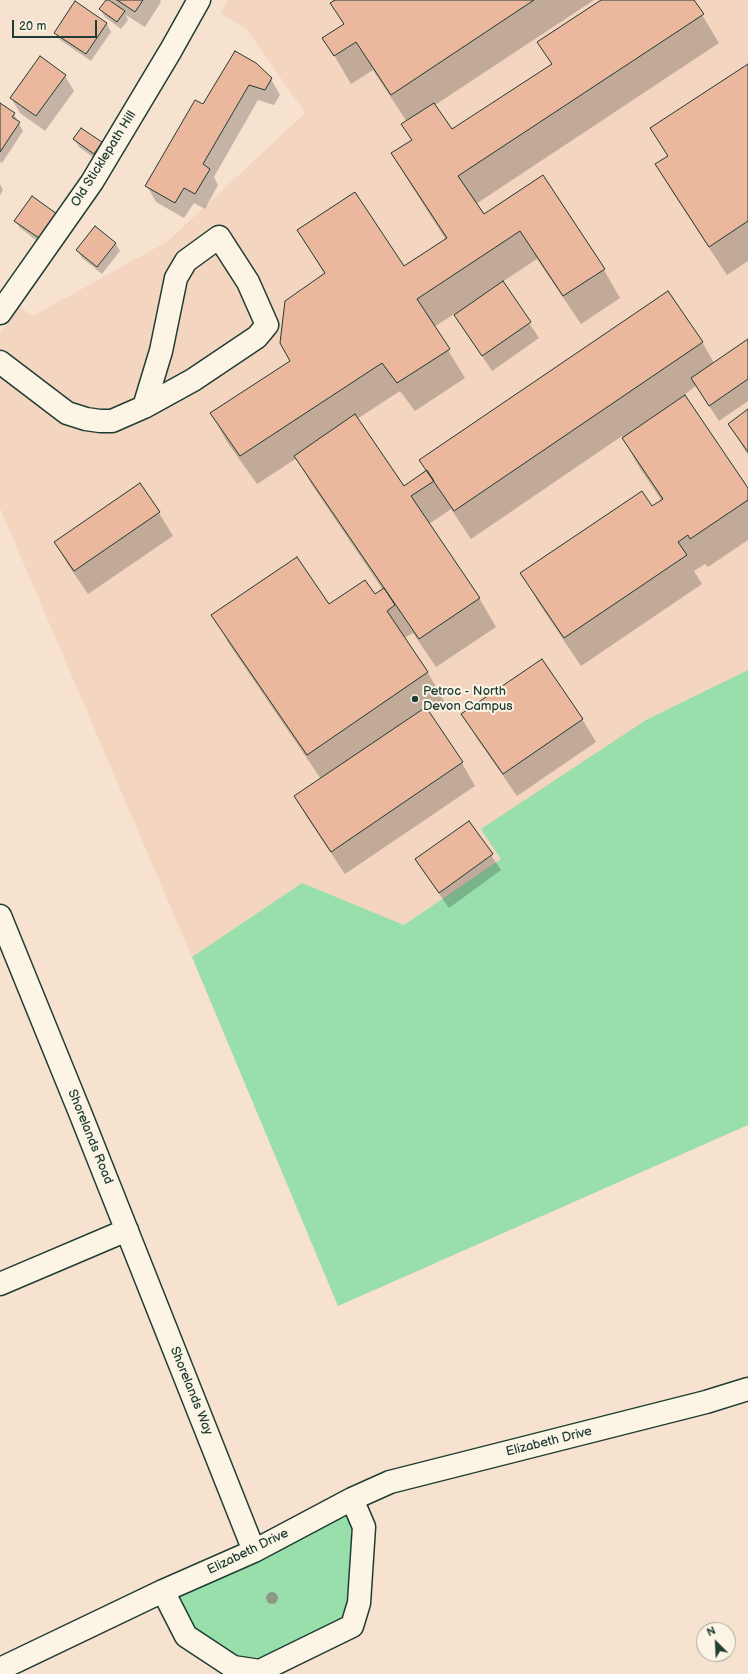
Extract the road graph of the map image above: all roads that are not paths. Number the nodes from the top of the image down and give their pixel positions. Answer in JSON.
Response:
{"nodes":[{"id":1,"x":199,"y":0,"type":"edge"},
{"id":2,"x":0,"y":313,"type":"edge"},
{"id":3,"x":0,"y":362,"type":"edge"},
{"id":4,"x":144,"y":407,"type":"junction"},
{"id":5,"x":0,"y":916,"type":"edge"},
{"id":6,"x":127,"y":1230,"type":"junction"},
{"id":7,"x":0,"y":1284,"type":"edge"},
{"id":8,"x":748,"y":1390,"type":"edge"},
{"id":9,"x":352,"y":1499,"type":"junction"},
{"id":10,"x":254,"y":1551,"type":"junction"},
{"id":11,"x":163,"y":1591,"type":"junction"},
{"id":12,"x":0,"y":1669,"type":"edge"}],
"edges":[{"from":1,"to":2,"type":"street","name":"Old Sticklepath Hill"},
{"from":3,"to":4,"type":"street"},
{"from":4,"to":4,"type":"street"},
{"from":5,"to":6,"type":"street","name":"Shorelands Road"},
{"from":6,"to":7,"type":"street"},
{"from":6,"to":10,"type":"street","name":"Shorelands Way"},
{"from":8,"to":9,"type":"street","name":"Elizabeth Drive"},
{"from":9,"to":10,"type":"street","name":"Elizabeth Drive"},
{"from":9,"to":11,"type":"street"},
{"from":10,"to":11,"type":"street","name":"Elizabeth Drive"},
{"from":11,"to":12,"type":"street","name":"Elizabeth Drive"}]}
